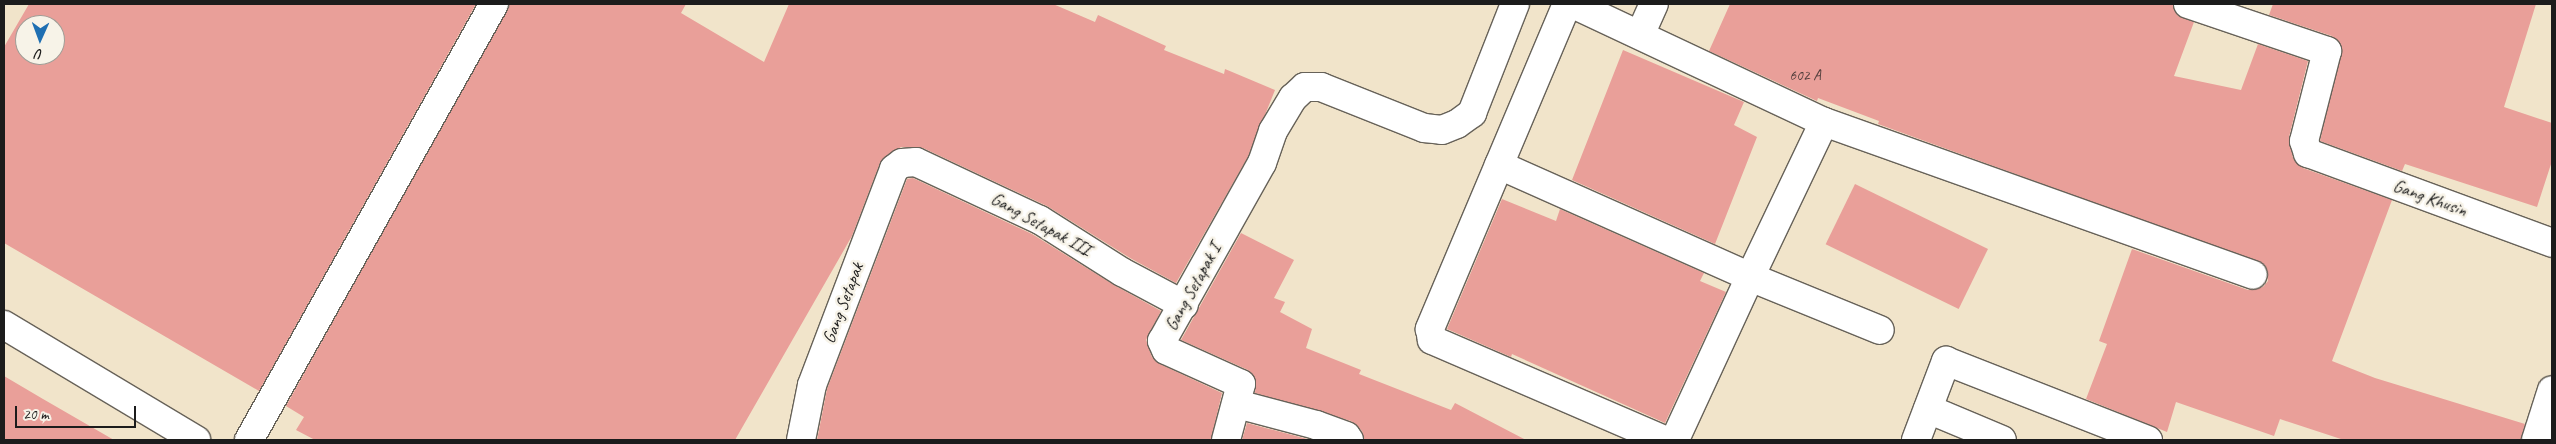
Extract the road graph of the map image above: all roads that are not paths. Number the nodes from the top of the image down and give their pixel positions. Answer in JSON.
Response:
{"nodes":[{"id":1,"x":494,"y":4,"type":"edge"},
{"id":2,"x":1515,"y":4,"type":"edge"},
{"id":3,"x":1567,"y":4,"type":"edge"},
{"id":4,"x":1573,"y":4,"type":"edge"},
{"id":5,"x":1654,"y":4,"type":"edge"},
{"id":6,"x":2188,"y":4,"type":"edge"},
{"id":7,"x":1640,"y":36,"type":"junction"},
{"id":8,"x":1824,"y":122,"type":"junction"},
{"id":9,"x":1499,"y":165,"type":"junction"},
{"id":10,"x":894,"y":169,"type":"joint"},
{"id":11,"x":2552,"y":242,"type":"edge"},
{"id":12,"x":2253,"y":275,"type":"dead end"},
{"id":13,"x":1750,"y":277,"type":"junction"},
{"id":14,"x":1184,"y":305,"type":"junction"},
{"id":15,"x":4,"y":325,"type":"edge"},
{"id":16,"x":1880,"y":330,"type":"dead end"},
{"id":17,"x":2552,"y":390,"type":"edge"},
{"id":18,"x":1237,"y":404,"type":"junction"},
{"id":19,"x":1928,"y":409,"type":"junction"},
{"id":20,"x":196,"y":440,"type":"edge"},
{"id":21,"x":249,"y":440,"type":"edge"},
{"id":22,"x":801,"y":440,"type":"edge"},
{"id":23,"x":1226,"y":440,"type":"edge"},
{"id":24,"x":1349,"y":440,"type":"edge"},
{"id":25,"x":1664,"y":440,"type":"edge"},
{"id":26,"x":1672,"y":440,"type":"edge"},
{"id":27,"x":1916,"y":440,"type":"edge"},
{"id":28,"x":2002,"y":440,"type":"edge"},
{"id":29,"x":2148,"y":440,"type":"edge"},
{"id":30,"x":2536,"y":440,"type":"edge"}],
"edges":[{"from":1,"to":21,"type":"street"},
{"from":2,"to":14,"type":"street","name":"Gang Setapak I"},
{"from":3,"to":9,"type":"street"},
{"from":4,"to":7,"type":"street"},
{"from":5,"to":7,"type":"street"},
{"from":6,"to":11,"type":"street","name":"Gang Khusin"},
{"from":7,"to":8,"type":"street"},
{"from":8,"to":12,"type":"street"},
{"from":8,"to":13,"type":"street"},
{"from":9,"to":13,"type":"street"},
{"from":9,"to":25,"type":"street"},
{"from":10,"to":14,"type":"street","name":"Gang Setapak III"},
{"from":10,"to":22,"type":"street","name":"Gang Setapak"},
{"from":13,"to":16,"type":"street"},
{"from":13,"to":26,"type":"street"},
{"from":14,"to":18,"type":"street","name":"Gang Setapak I"},
{"from":15,"to":20,"type":"street"},
{"from":17,"to":30,"type":"street"},
{"from":18,"to":23,"type":"street","name":"Gang Setapak I"},
{"from":18,"to":24,"type":"street"},
{"from":19,"to":27,"type":"street"},
{"from":19,"to":28,"type":"street"},
{"from":19,"to":29,"type":"street"}]}
